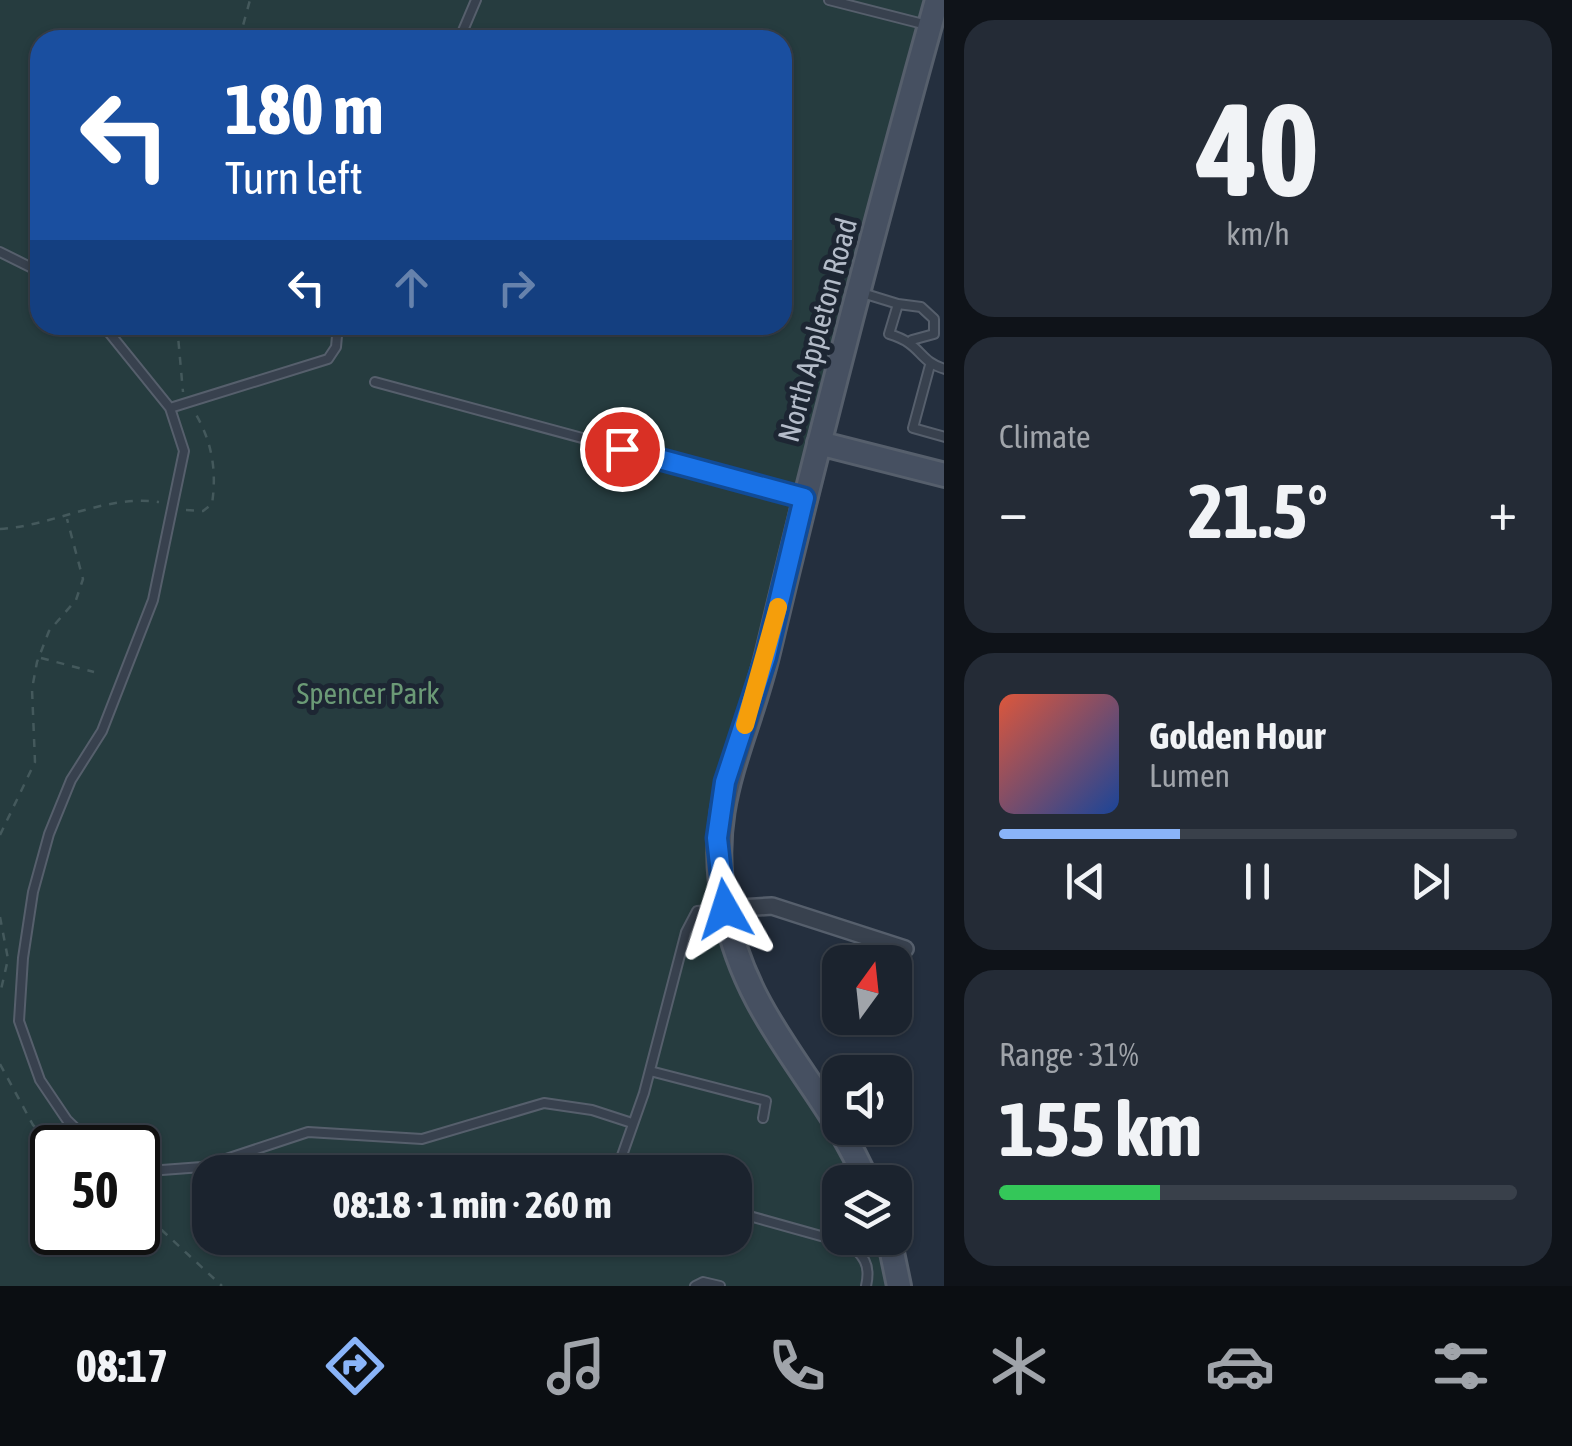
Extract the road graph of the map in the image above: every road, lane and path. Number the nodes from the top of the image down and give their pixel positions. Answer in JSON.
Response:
{"nodes":[{"id":1,"x":250,"y":0,"type":"edge"},
{"id":2,"x":476,"y":0,"type":"edge"},
{"id":3,"x":829,"y":0,"type":"edge"},
{"id":4,"x":937,"y":0,"type":"edge"},
{"id":5,"x":930,"y":26,"type":"junction"},
{"id":6,"x":242,"y":30,"type":"edge"},
{"id":7,"x":463,"y":30,"type":"edge"},
{"id":8,"x":0,"y":252,"type":"edge"},
{"id":9,"x":30,"y":267,"type":"edge"},
{"id":10,"x":859,"y":292,"type":"junction"},
{"id":11,"x":898,"y":304,"type":"junction"},
{"id":12,"x":111,"y":335,"type":"edge"},
{"id":13,"x":337,"y":335,"type":"edge"},
{"id":14,"x":912,"y":340,"type":"junction"},
{"id":15,"x":930,"y":364,"type":"junction"},
{"id":16,"x":944,"y":368,"type":"edge"},
{"id":17,"x":375,"y":382,"type":"dead end"},
{"id":18,"x":170,"y":408,"type":"junction"},
{"id":19,"x":944,"y":436,"type":"edge"},
{"id":20,"x":819,"y":443,"type":"junction"},
{"id":21,"x":944,"y":475,"type":"edge"},
{"id":22,"x":804,"y":498,"type":"junction"},
{"id":23,"x":0,"y":529,"type":"edge"},
{"id":24,"x":39,"y":658,"type":"junction"},
{"id":25,"x":94,"y":672,"type":"dead end"},
{"id":26,"x":0,"y":835,"type":"edge"},
{"id":27,"x":725,"y":909,"type":"junction"},
{"id":28,"x":0,"y":917,"type":"edge"},
{"id":29,"x":893,"y":945,"type":"edge"},
{"id":30,"x":0,"y":994,"type":"edge"},
{"id":31,"x":0,"y":1064,"type":"edge"},
{"id":32,"x":650,"y":1071,"type":"junction"},
{"id":33,"x":763,"y":1118,"type":"dead end"},
{"id":34,"x":632,"y":1123,"type":"junction"},
{"id":35,"x":34,"y":1125,"type":"edge"},
{"id":36,"x":72,"y":1125,"type":"edge"},
{"id":37,"x":623,"y":1155,"type":"edge"},
{"id":38,"x":860,"y":1165,"type":"edge"},
{"id":39,"x":160,"y":1170,"type":"edge"},
{"id":40,"x":752,"y":1217,"type":"edge"},
{"id":41,"x":160,"y":1228,"type":"edge"},
{"id":42,"x":893,"y":1255,"type":"edge"},
{"id":43,"x":222,"y":1286,"type":"edge"},
{"id":44,"x":694,"y":1286,"type":"edge"},
{"id":45,"x":720,"y":1286,"type":"edge"},
{"id":46,"x":866,"y":1286,"type":"edge"},
{"id":47,"x":899,"y":1286,"type":"edge"}],
"edges":[{"from":1,"to":6,"type":"path"},
{"from":2,"to":7,"type":"lane"},
{"from":3,"to":5,"type":"lane"},
{"from":4,"to":5,"type":"main road","name":"North Appleton Road"},
{"from":5,"to":10,"type":"main road","name":"North Appleton Road"},
{"from":8,"to":9,"type":"lane"},
{"from":10,"to":11,"type":"lane"},
{"from":10,"to":20,"type":"main road","name":"North Appleton Road"},
{"from":11,"to":14,"type":"lane"},
{"from":11,"to":14,"type":"lane"},
{"from":12,"to":18,"type":"lane"},
{"from":13,"to":18,"type":"lane"},
{"from":14,"to":15,"type":"lane"},
{"from":15,"to":16,"type":"lane"},
{"from":15,"to":19,"type":"lane"},
{"from":17,"to":22,"type":"lane"},
{"from":18,"to":36,"type":"lane"},
{"from":20,"to":21,"type":"main road"},
{"from":20,"to":22,"type":"main road","name":"North Appleton Road"},
{"from":22,"to":27,"type":"main road","name":"North Appleton Road"},
{"from":23,"to":24,"type":"path"},
{"from":24,"to":25,"type":"path"},
{"from":24,"to":26,"type":"path"},
{"from":27,"to":29,"type":"street"},
{"from":27,"to":32,"type":"lane"},
{"from":27,"to":38,"type":"main road","name":"North Appleton Road"},
{"from":28,"to":30,"type":"path"},
{"from":31,"to":35,"type":"path"},
{"from":32,"to":33,"type":"lane"},
{"from":32,"to":34,"type":"lane"},
{"from":34,"to":37,"type":"lane"},
{"from":34,"to":39,"type":"lane"},
{"from":40,"to":46,"type":"lane"},
{"from":41,"to":43,"type":"path"},
{"from":42,"to":47,"type":"main road"},
{"from":44,"to":45,"type":"lane"}]}
